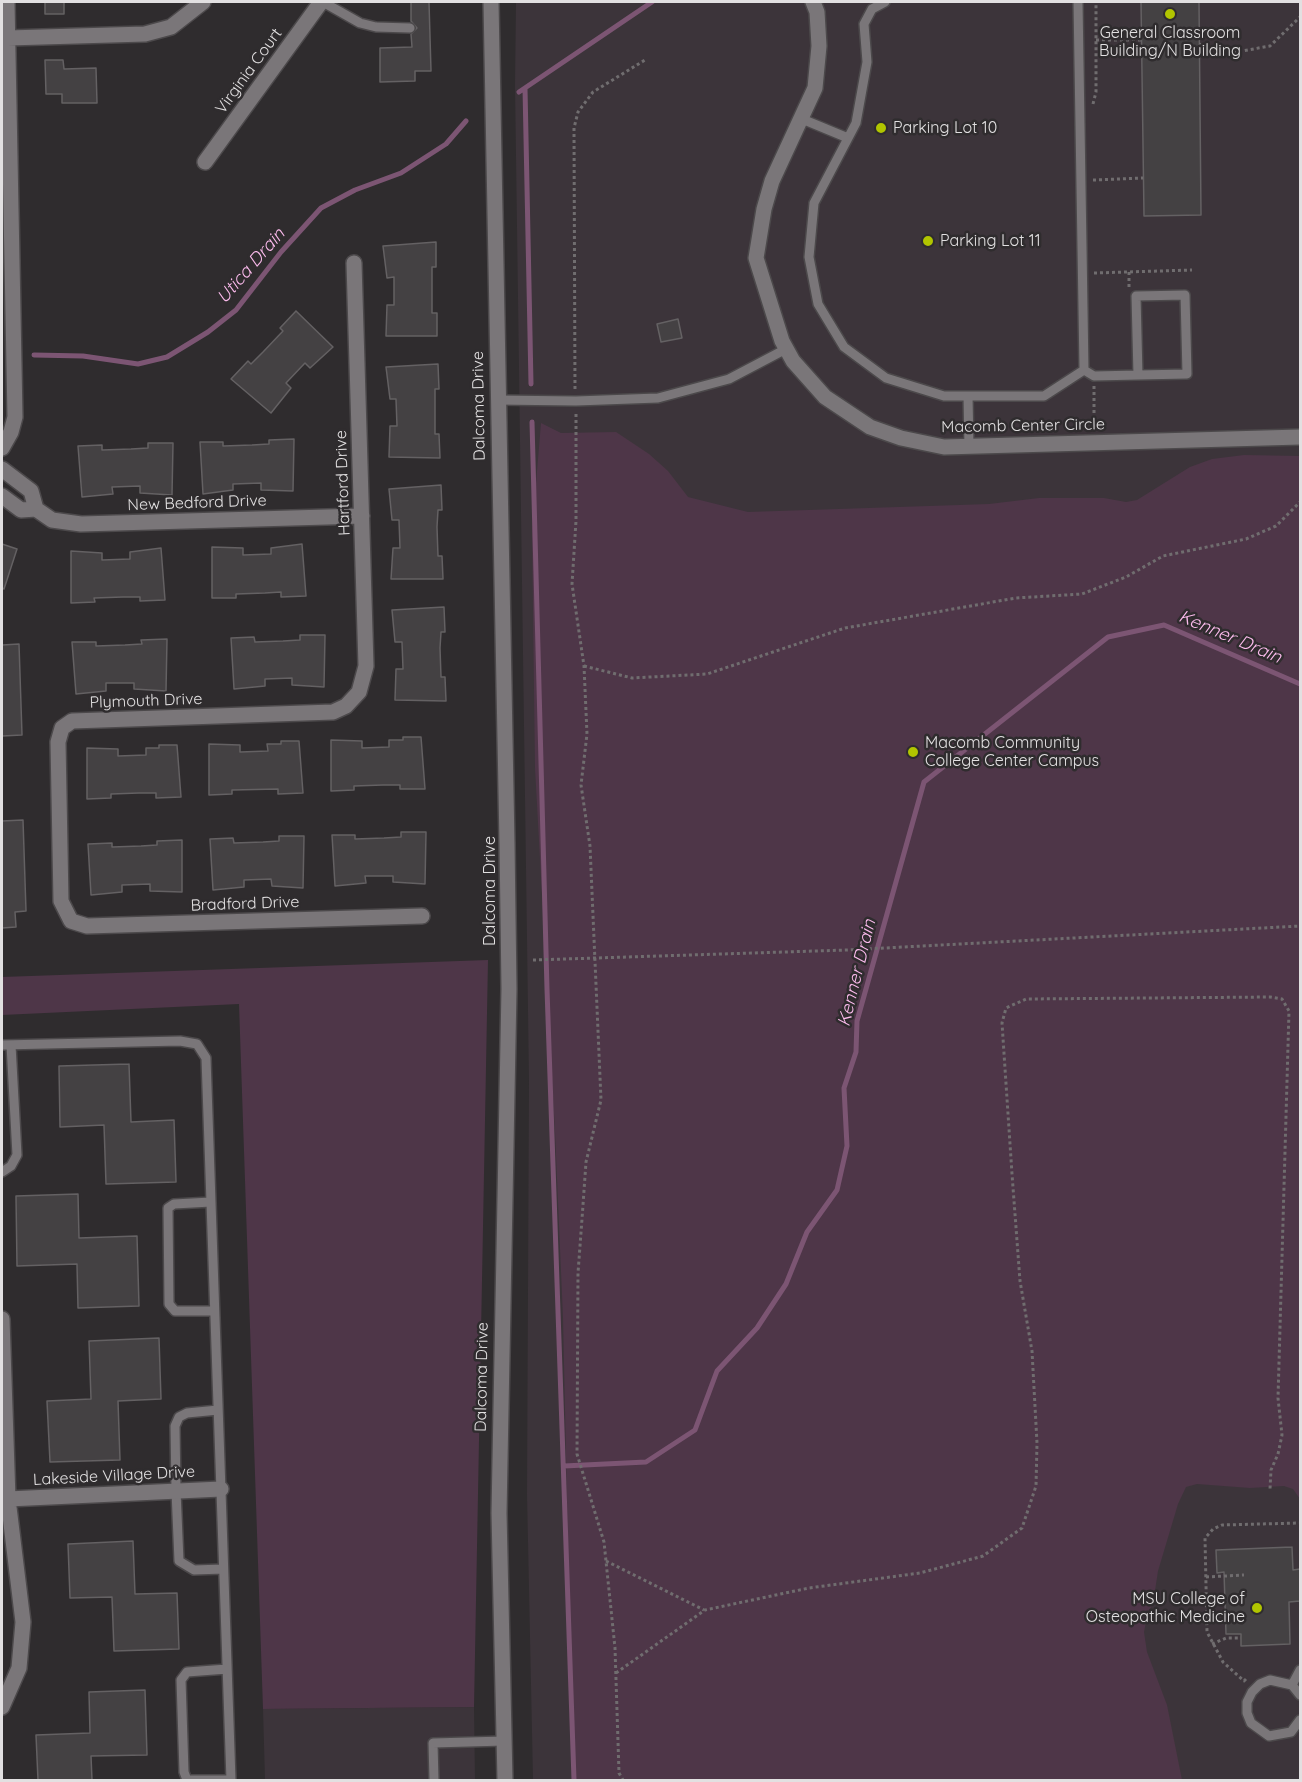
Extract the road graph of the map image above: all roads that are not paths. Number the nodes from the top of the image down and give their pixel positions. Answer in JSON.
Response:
{"nodes":[{"id":1,"x":8,"y":2,"type":"edge"},
{"id":2,"x":202,"y":2,"type":"edge"},
{"id":3,"x":322,"y":2,"type":"edge"},
{"id":4,"x":490,"y":2,"type":"edge"},
{"id":5,"x":813,"y":2,"type":"edge"},
{"id":6,"x":885,"y":2,"type":"edge"},
{"id":7,"x":1078,"y":2,"type":"edge"},
{"id":8,"x":410,"y":28,"type":"dead end"},
{"id":9,"x":8,"y":38,"type":"junction"},
{"id":10,"x":6,"y":95,"type":"edge"},
{"id":11,"x":802,"y":119,"type":"junction"},
{"id":12,"x":848,"y":138,"type":"junction"},
{"id":13,"x":205,"y":162,"type":"dead end"},
{"id":14,"x":354,"y":262,"type":"dead end"},
{"id":15,"x":786,"y":349,"type":"junction"},
{"id":16,"x":1084,"y":370,"type":"junction"},
{"id":17,"x":1138,"y":375,"type":"junction"},
{"id":18,"x":968,"y":396,"type":"junction"},
{"id":19,"x":497,"y":400,"type":"junction"},
{"id":20,"x":1300,"y":437,"type":"edge"},
{"id":21,"x":2,"y":447,"type":"edge"},
{"id":22,"x":969,"y":447,"type":"junction"},
{"id":23,"x":2,"y":469,"type":"edge"},
{"id":24,"x":2,"y":496,"type":"edge"},
{"id":25,"x":36,"y":509,"type":"junction"},
{"id":26,"x":362,"y":516,"type":"junction"},
{"id":27,"x":353,"y":699,"type":"joint"},
{"id":28,"x":422,"y":916,"type":"dead end"},
{"id":29,"x":71,"y":921,"type":"joint"},
{"id":30,"x":6,"y":1045,"type":"edge"},
{"id":31,"x":2,"y":1172,"type":"edge"},
{"id":32,"x":211,"y":1202,"type":"junction"},
{"id":33,"x":214,"y":1311,"type":"junction"},
{"id":34,"x":2,"y":1319,"type":"edge"},
{"id":35,"x":218,"y":1410,"type":"junction"},
{"id":36,"x":4,"y":1419,"type":"edge"},
{"id":37,"x":220,"y":1489,"type":"junction"},
{"id":38,"x":176,"y":1491,"type":"junction"},
{"id":39,"x":8,"y":1499,"type":"junction"},
{"id":40,"x":8,"y":1556,"type":"edge"},
{"id":41,"x":223,"y":1569,"type":"junction"},
{"id":42,"x":227,"y":1669,"type":"junction"},
{"id":43,"x":1300,"y":1670,"type":"edge"},
{"id":44,"x":1292,"y":1685,"type":"junction"},
{"id":45,"x":1300,"y":1695,"type":"edge"},
{"id":46,"x":2,"y":1707,"type":"edge"},
{"id":47,"x":1300,"y":1720,"type":"edge"},
{"id":48,"x":504,"y":1741,"type":"junction"},
{"id":49,"x":231,"y":1780,"type":"edge"},
{"id":50,"x":434,"y":1780,"type":"edge"},
{"id":51,"x":505,"y":1780,"type":"edge"}],
"edges":[{"from":1,"to":9,"type":"street"},
{"from":2,"to":9,"type":"street"},
{"from":3,"to":8,"type":"lane"},
{"from":3,"to":13,"type":"street","name":"Virginia Court"},
{"from":4,"to":19,"type":"street","name":"Dalcoma Drive"},
{"from":5,"to":11,"type":"street","name":"Macomb Center Circle"},
{"from":6,"to":12,"type":"lane"},
{"from":7,"to":16,"type":"lane"},
{"from":9,"to":10,"type":"street"},
{"from":10,"to":21,"type":"street"},
{"from":11,"to":12,"type":"lane"},
{"from":11,"to":15,"type":"street","name":"Macomb Center Circle"},
{"from":12,"to":18,"type":"lane"},
{"from":14,"to":26,"type":"street","name":"Hartford Drive"},
{"from":15,"to":19,"type":"lane"},
{"from":15,"to":22,"type":"street","name":"Macomb Center Circle"},
{"from":16,"to":17,"type":"lane"},
{"from":16,"to":18,"type":"lane"},
{"from":17,"to":17,"type":"lane"},
{"from":18,"to":22,"type":"lane"},
{"from":19,"to":48,"type":"street","name":"Dalcoma Drive"},
{"from":20,"to":22,"type":"street","name":"Macomb Center Circle"},
{"from":23,"to":25,"type":"street"},
{"from":24,"to":25,"type":"street","name":"New Bedford Drive"},
{"from":25,"to":26,"type":"street","name":"New Bedford Drive"},
{"from":26,"to":27,"type":"street","name":"Hartford Drive"},
{"from":27,"to":29,"type":"street","name":"Plymouth Drive"},
{"from":28,"to":29,"type":"street","name":"Bradford Drive"},
{"from":30,"to":31,"type":"lane"},
{"from":30,"to":32,"type":"lane"},
{"from":32,"to":33,"type":"lane"},
{"from":32,"to":33,"type":"lane"},
{"from":33,"to":35,"type":"lane"},
{"from":34,"to":36,"type":"street"},
{"from":35,"to":37,"type":"lane"},
{"from":35,"to":38,"type":"lane"},
{"from":36,"to":39,"type":"street"},
{"from":37,"to":38,"type":"street","name":"Lakeside Village Drive"},
{"from":37,"to":41,"type":"lane"},
{"from":38,"to":39,"type":"street","name":"Lakeside Village Drive"},
{"from":38,"to":41,"type":"lane"},
{"from":39,"to":40,"type":"street"},
{"from":40,"to":46,"type":"street"},
{"from":41,"to":42,"type":"lane"},
{"from":42,"to":49,"type":"lane"},
{"from":42,"to":49,"type":"lane"},
{"from":43,"to":44,"type":"lane"},
{"from":44,"to":45,"type":"lane"},
{"from":44,"to":47,"type":"lane"},
{"from":48,"to":50,"type":"lane"},
{"from":48,"to":51,"type":"street","name":"Dalcoma Drive"}]}
